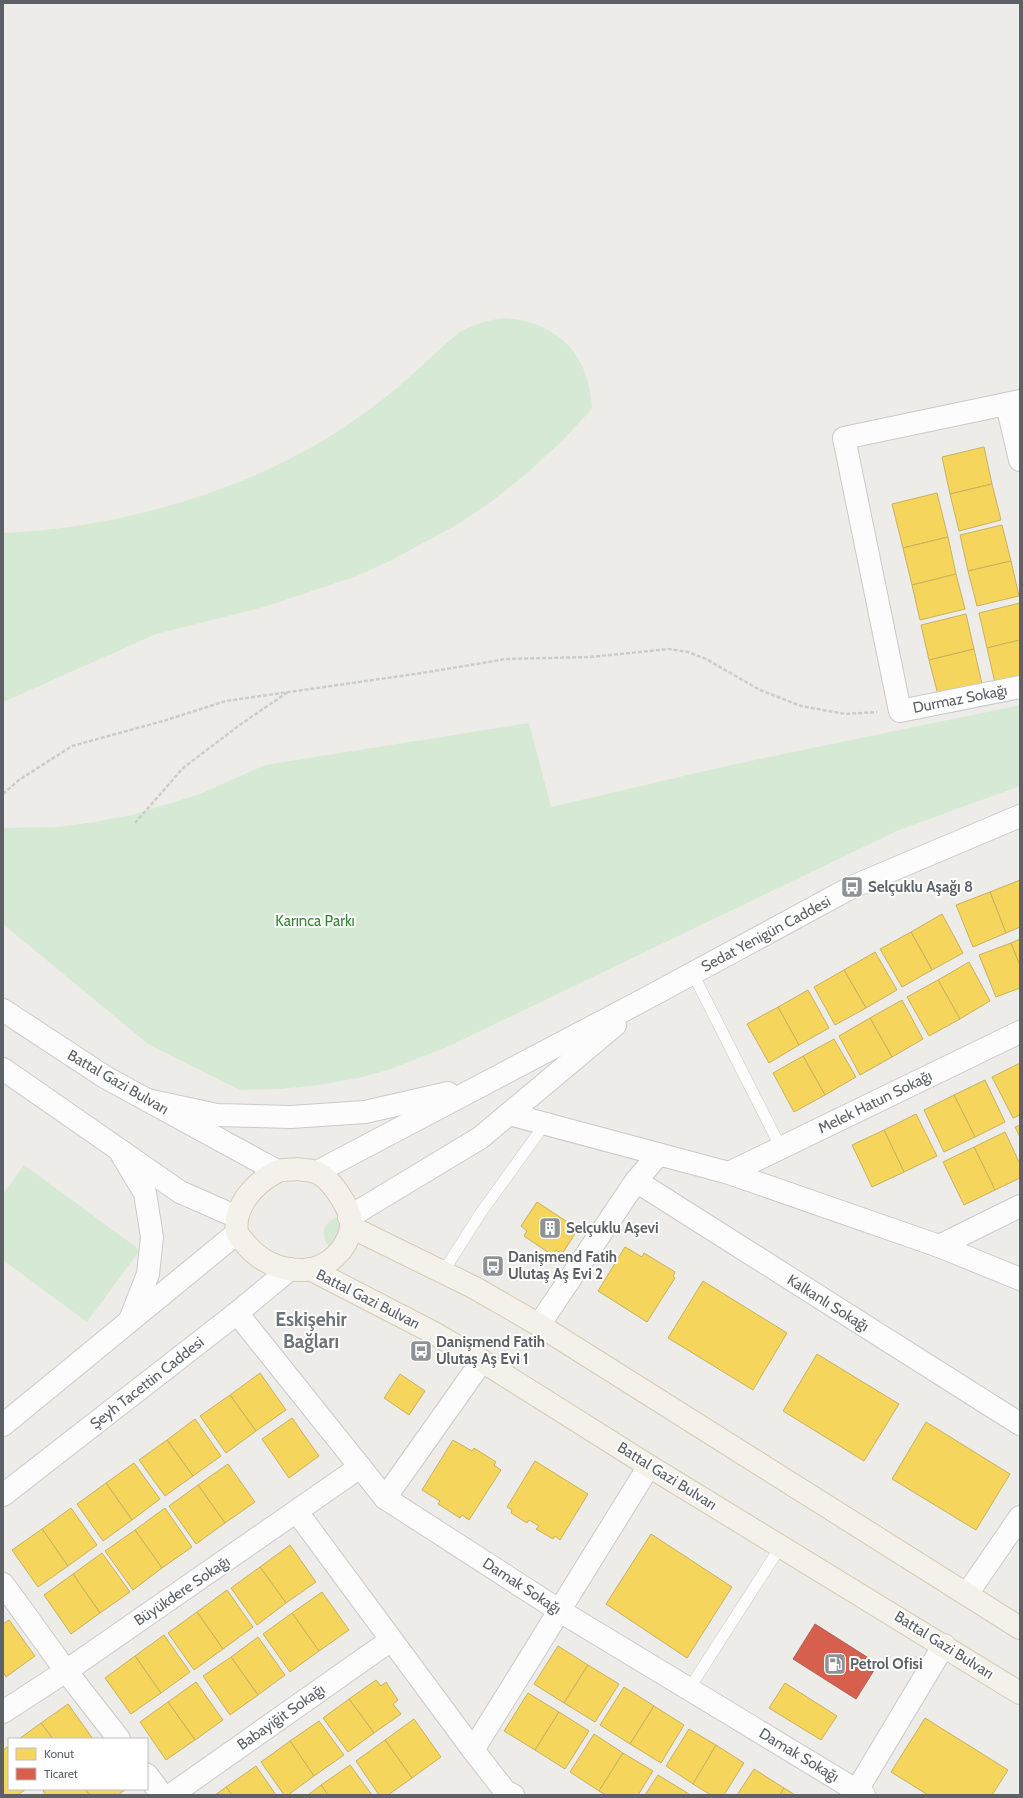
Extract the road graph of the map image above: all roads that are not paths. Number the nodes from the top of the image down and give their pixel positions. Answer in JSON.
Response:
{"nodes":[{"id":1,"x":1014,"y":402,"type":"edge"},
{"id":2,"x":1020,"y":460,"type":"edge"},
{"id":3,"x":1020,"y":687,"type":"edge"},
{"id":4,"x":1020,"y":816,"type":"edge"},
{"id":5,"x":693,"y":974,"type":"junction"},
{"id":6,"x":647,"y":998,"type":"junction"},
{"id":7,"x":3,"y":1010,"type":"edge"},
{"id":8,"x":1020,"y":1032,"type":"edge"},
{"id":9,"x":3,"y":1069,"type":"edge"},
{"id":10,"x":478,"y":1086,"type":"junction"},
{"id":11,"x":147,"y":1100,"type":"junction"},
{"id":12,"x":509,"y":1114,"type":"junction"},
{"id":13,"x":545,"y":1124,"type":"junction"},
{"id":14,"x":117,"y":1148,"type":"junction"},
{"id":15,"x":780,"y":1148,"type":"junction"},
{"id":16,"x":658,"y":1155,"type":"junction"},
{"id":17,"x":277,"y":1171,"type":"junction"},
{"id":18,"x":317,"y":1172,"type":"junction"},
{"id":19,"x":729,"y":1173,"type":"junction"},
{"id":20,"x":636,"y":1181,"type":"junction"},
{"id":21,"x":1020,"y":1206,"type":"edge"},
{"id":22,"x":350,"y":1222,"type":"junction"},
{"id":23,"x":237,"y":1225,"type":"junction"},
{"id":24,"x":939,"y":1246,"type":"junction"},
{"id":25,"x":300,"y":1269,"type":"junction"},
{"id":26,"x":443,"y":1272,"type":"junction"},
{"id":27,"x":1020,"y":1279,"type":"edge"},
{"id":28,"x":237,"y":1312,"type":"junction"},
{"id":29,"x":130,"y":1321,"type":"junction"},
{"id":30,"x":539,"y":1325,"type":"junction"},
{"id":31,"x":482,"y":1361,"type":"junction"},
{"id":32,"x":1020,"y":1424,"type":"edge"},
{"id":33,"x":3,"y":1425,"type":"edge"},
{"id":34,"x":649,"y":1466,"type":"junction"},
{"id":35,"x":360,"y":1467,"type":"junction"},
{"id":36,"x":3,"y":1495,"type":"edge"},
{"id":37,"x":385,"y":1498,"type":"junction"},
{"id":38,"x":297,"y":1512,"type":"junction"},
{"id":39,"x":1020,"y":1517,"type":"edge"},
{"id":40,"x":781,"y":1546,"type":"junction"},
{"id":41,"x":3,"y":1584,"type":"edge"},
{"id":42,"x":967,"y":1594,"type":"junction"},
{"id":43,"x":560,"y":1611,"type":"junction"},
{"id":44,"x":1020,"y":1628,"type":"edge"},
{"id":45,"x":391,"y":1640,"type":"junction"},
{"id":46,"x":944,"y":1645,"type":"junction"},
{"id":47,"x":66,"y":1671,"type":"junction"},
{"id":48,"x":689,"y":1689,"type":"junction"},
{"id":49,"x":1020,"y":1692,"type":"edge"},
{"id":50,"x":3,"y":1712,"type":"edge"},
{"id":51,"x":118,"y":1738,"type":"edge"},
{"id":52,"x":472,"y":1750,"type":"junction"},
{"id":53,"x":148,"y":1776,"type":"edge"},
{"id":54,"x":858,"y":1793,"type":"edge"},
{"id":55,"x":505,"y":1794,"type":"edge"},
{"id":56,"x":162,"y":1795,"type":"edge"},
{"id":57,"x":171,"y":1795,"type":"edge"}],
"edges":[{"from":1,"to":2,"type":"street"},
{"from":1,"to":3,"type":"street","name":"Durmaz Sokağı"},
{"from":4,"to":5,"type":"street","name":"Sedat Yenigün Caddesi"},
{"from":5,"to":6,"type":"street","name":"Sedat Yenigün Caddesi"},
{"from":5,"to":15,"type":"lane"},
{"from":6,"to":10,"type":"street"},
{"from":6,"to":12,"type":"street"},
{"from":7,"to":11,"type":"street","name":"Battal Gazi Bulvarı"},
{"from":8,"to":15,"type":"street","name":"Melek Hatun Sokağı"},
{"from":9,"to":14,"type":"street"},
{"from":10,"to":11,"type":"street"},
{"from":10,"to":18,"type":"street"},
{"from":11,"to":17,"type":"street","name":"Battal Gazi Bulvarı"},
{"from":12,"to":13,"type":"street"},
{"from":12,"to":22,"type":"street"},
{"from":13,"to":16,"type":"street"},
{"from":13,"to":26,"type":"lane"},
{"from":14,"to":23,"type":"street"},
{"from":14,"to":29,"type":"street"},
{"from":15,"to":19,"type":"street","name":"Melek Hatun Sokağı"},
{"from":16,"to":19,"type":"street"},
{"from":16,"to":20,"type":"street"},
{"from":17,"to":18,"type":"main road"},
{"from":17,"to":23,"type":"main road"},
{"from":18,"to":22,"type":"main road"},
{"from":19,"to":24,"type":"street"},
{"from":20,"to":30,"type":"street"},
{"from":20,"to":32,"type":"street","name":"Kalkanlı Sokağı"},
{"from":21,"to":24,"type":"street"},
{"from":22,"to":25,"type":"main road"},
{"from":22,"to":26,"type":"main road"},
{"from":23,"to":25,"type":"main road"},
{"from":23,"to":29,"type":"street"},
{"from":24,"to":27,"type":"street"},
{"from":25,"to":28,"type":"street","name":"Şeyh Tacettin Caddesi"},
{"from":25,"to":31,"type":"main road","name":"Battal Gazi Bulvarı"},
{"from":26,"to":30,"type":"main road"},
{"from":28,"to":35,"type":"street","name":"Damak Sokağı"},
{"from":28,"to":36,"type":"street","name":"Şeyh Tacettin Caddesi"},
{"from":29,"to":33,"type":"street"},
{"from":30,"to":42,"type":"main road"},
{"from":31,"to":34,"type":"main road","name":"Battal Gazi Bulvarı"},
{"from":31,"to":37,"type":"street"},
{"from":34,"to":40,"type":"main road","name":"Battal Gazi Bulvarı"},
{"from":34,"to":43,"type":"street"},
{"from":35,"to":37,"type":"street","name":"Damak Sokağı"},
{"from":35,"to":38,"type":"street","name":"Büyükdere Sokağı"},
{"from":37,"to":43,"type":"street","name":"Damak Sokağı"},
{"from":38,"to":45,"type":"street"},
{"from":38,"to":47,"type":"street","name":"Büyükdere Sokağı"},
{"from":39,"to":42,"type":"street"},
{"from":40,"to":46,"type":"main road","name":"Battal Gazi Bulvarı"},
{"from":40,"to":48,"type":"lane"},
{"from":41,"to":47,"type":"street"},
{"from":42,"to":44,"type":"main road"},
{"from":43,"to":48,"type":"street","name":"Damak Sokağı"},
{"from":43,"to":52,"type":"street"},
{"from":45,"to":52,"type":"street"},
{"from":45,"to":57,"type":"street","name":"Babayiğit Sokağı"},
{"from":46,"to":49,"type":"main road","name":"Battal Gazi Bulvarı"},
{"from":46,"to":54,"type":"street"},
{"from":47,"to":50,"type":"street","name":"Büyükdere Sokağı"},
{"from":47,"to":51,"type":"street"},
{"from":48,"to":54,"type":"street","name":"Damak Sokağı"},
{"from":52,"to":55,"type":"street"},
{"from":53,"to":56,"type":"street"}]}
